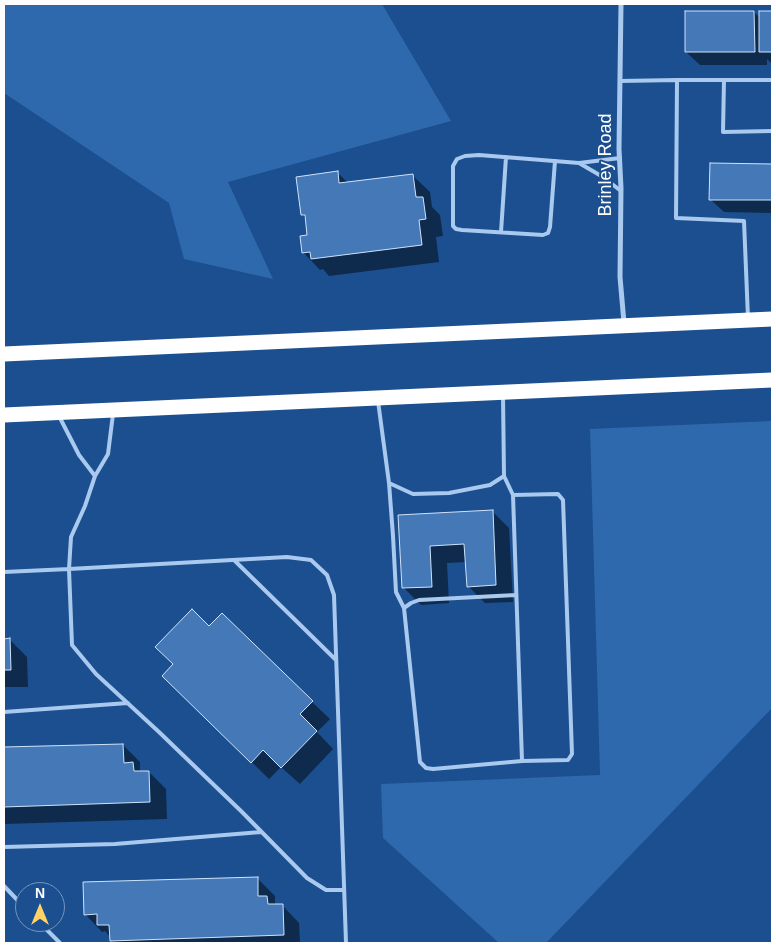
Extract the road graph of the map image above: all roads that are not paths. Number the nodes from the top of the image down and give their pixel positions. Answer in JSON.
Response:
{"nodes":[{"id":1,"x":621,"y":4,"type":"edge"},
{"id":2,"x":677,"y":80,"type":"junction"},
{"id":3,"x":724,"y":80,"type":"junction"},
{"id":4,"x":772,"y":80,"type":"edge"},
{"id":5,"x":620,"y":81,"type":"junction"},
{"id":6,"x":772,"y":131,"type":"edge"},
{"id":7,"x":506,"y":157,"type":"junction"},
{"id":8,"x":620,"y":158,"type":"junction"},
{"id":9,"x":555,"y":161,"type":"junction"},
{"id":10,"x":578,"y":163,"type":"junction"},
{"id":11,"x":621,"y":192,"type":"junction"},
{"id":12,"x":501,"y":232,"type":"junction"},
{"id":13,"x":772,"y":319,"type":"edge"},
{"id":14,"x":748,"y":320,"type":"junction"},
{"id":15,"x":624,"y":326,"type":"junction"},
{"id":16,"x":4,"y":354,"type":"edge"},
{"id":17,"x":772,"y":380,"type":"edge"},
{"id":18,"x":503,"y":393,"type":"junction"},
{"id":19,"x":378,"y":398,"type":"junction"},
{"id":20,"x":114,"y":410,"type":"junction"},
{"id":21,"x":58,"y":414,"type":"junction"},
{"id":22,"x":4,"y":415,"type":"edge"},
{"id":23,"x":94,"y":476,"type":"junction"},
{"id":24,"x":504,"y":476,"type":"junction"},
{"id":25,"x":389,"y":483,"type":"junction"},
{"id":26,"x":513,"y":495,"type":"junction"},
{"id":27,"x":234,"y":560,"type":"junction"},
{"id":28,"x":69,"y":569,"type":"junction"},
{"id":29,"x":4,"y":572,"type":"edge"},
{"id":30,"x":516,"y":596,"type":"junction"},
{"id":31,"x":404,"y":608,"type":"junction"},
{"id":32,"x":337,"y":660,"type":"junction"},
{"id":33,"x":128,"y":703,"type":"junction"},
{"id":34,"x":4,"y":712,"type":"edge"},
{"id":35,"x":522,"y":761,"type":"junction"},
{"id":36,"x":261,"y":832,"type":"junction"},
{"id":37,"x":4,"y":848,"type":"edge"},
{"id":38,"x":4,"y":886,"type":"edge"},
{"id":39,"x":344,"y":890,"type":"junction"},
{"id":40,"x":15,"y":898,"type":"edge"},
{"id":41,"x":49,"y":932,"type":"edge"},
{"id":42,"x":60,"y":943,"type":"edge"},
{"id":43,"x":346,"y":943,"type":"edge"}],
"edges":[{"from":1,"to":5,"type":"street","name":"Brinley Road"},
{"from":2,"to":3,"type":"lane"},
{"from":2,"to":5,"type":"lane"},
{"from":2,"to":14,"type":"lane"},
{"from":3,"to":4,"type":"lane"},
{"from":3,"to":6,"type":"lane"},
{"from":5,"to":8,"type":"street","name":"Brinley Road"},
{"from":7,"to":9,"type":"lane"},
{"from":7,"to":12,"type":"lane"},
{"from":7,"to":12,"type":"lane"},
{"from":8,"to":10,"type":"lane"},
{"from":8,"to":11,"type":"street","name":"Brinley Road"},
{"from":9,"to":10,"type":"lane"},
{"from":9,"to":12,"type":"lane"},
{"from":10,"to":11,"type":"lane"},
{"from":11,"to":15,"type":"street","name":"Brinley Road"},
{"from":13,"to":14,"type":"highway"},
{"from":14,"to":15,"type":"highway"},
{"from":15,"to":16,"type":"highway"},
{"from":17,"to":18,"type":"highway"},
{"from":18,"to":19,"type":"highway"},
{"from":18,"to":24,"type":"lane"},
{"from":19,"to":20,"type":"highway"},
{"from":19,"to":25,"type":"lane"},
{"from":20,"to":21,"type":"highway"},
{"from":20,"to":23,"type":"lane"},
{"from":21,"to":22,"type":"highway"},
{"from":21,"to":23,"type":"lane"},
{"from":23,"to":28,"type":"lane"},
{"from":24,"to":25,"type":"lane"},
{"from":24,"to":26,"type":"lane"},
{"from":25,"to":31,"type":"lane"},
{"from":26,"to":30,"type":"lane"},
{"from":26,"to":35,"type":"lane"},
{"from":27,"to":28,"type":"lane"},
{"from":27,"to":32,"type":"lane"},
{"from":27,"to":32,"type":"lane"},
{"from":28,"to":29,"type":"lane"},
{"from":28,"to":33,"type":"lane"},
{"from":30,"to":31,"type":"lane"},
{"from":30,"to":35,"type":"lane"},
{"from":31,"to":35,"type":"lane"},
{"from":32,"to":39,"type":"lane"},
{"from":33,"to":34,"type":"lane"},
{"from":33,"to":36,"type":"lane"},
{"from":36,"to":37,"type":"lane"},
{"from":36,"to":39,"type":"lane"},
{"from":38,"to":40,"type":"lane"},
{"from":39,"to":43,"type":"lane"},
{"from":41,"to":42,"type":"lane"}]}
